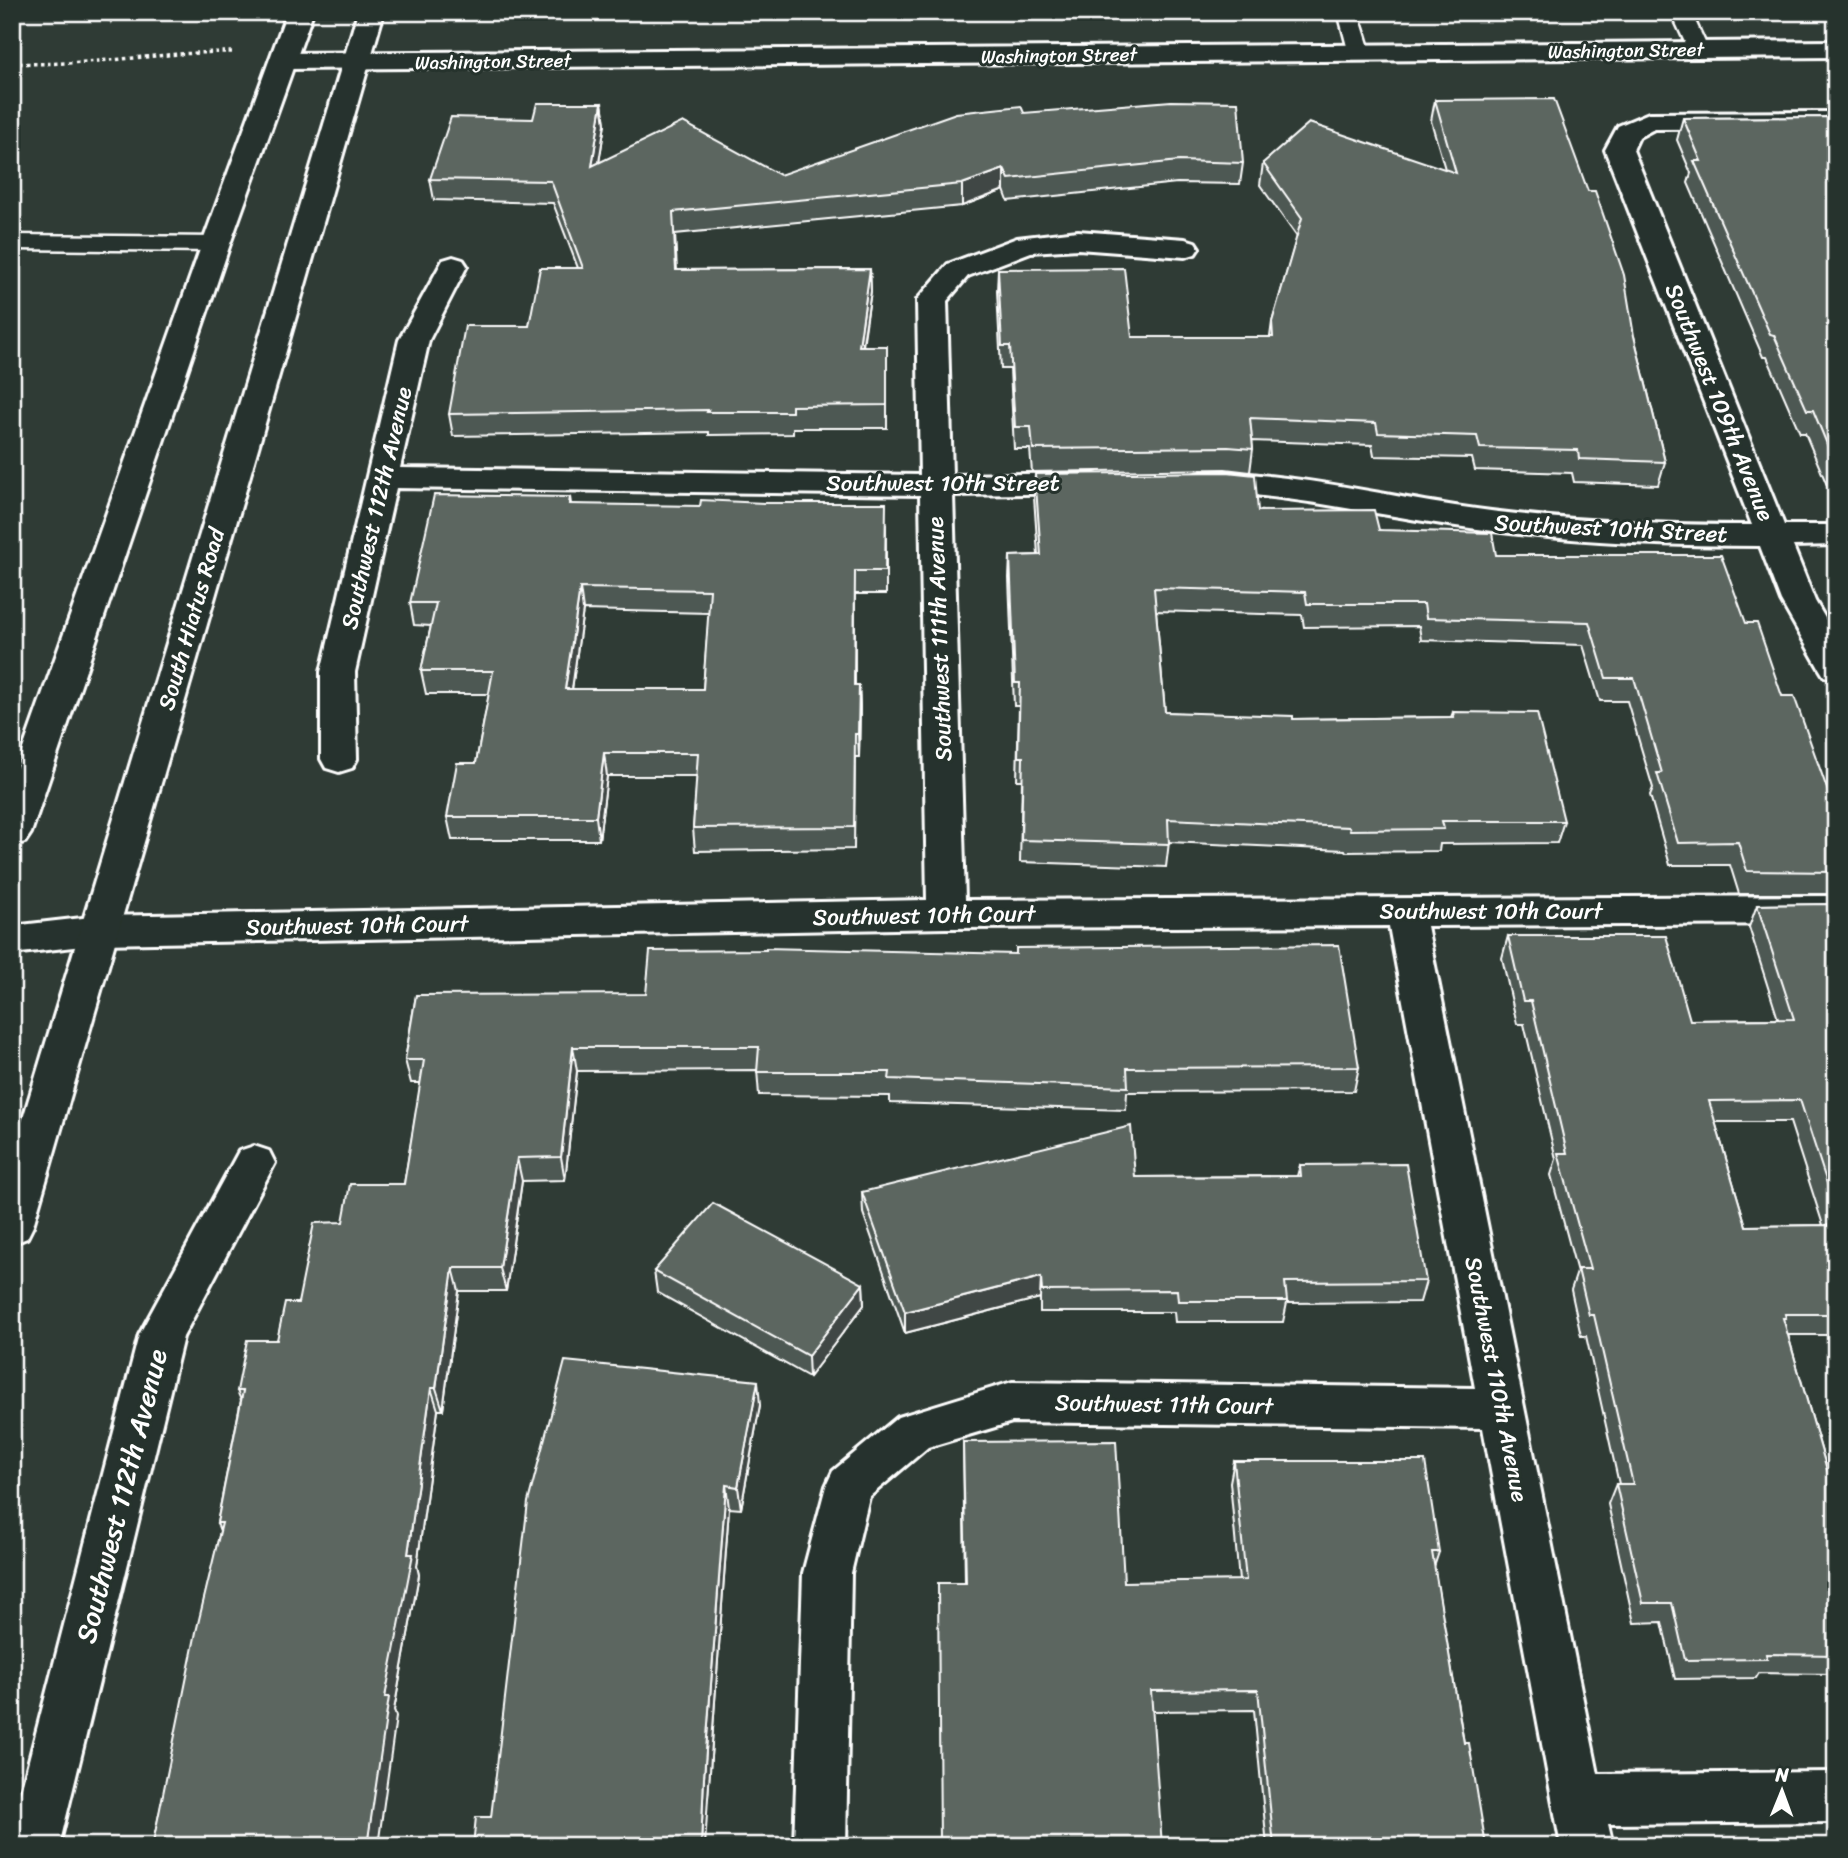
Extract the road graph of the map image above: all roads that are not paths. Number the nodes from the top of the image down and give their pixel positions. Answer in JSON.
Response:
{"nodes":[{"id":1,"x":300,"y":12,"type":"edge"},
{"id":2,"x":371,"y":12,"type":"edge"},
{"id":3,"x":1348,"y":12,"type":"edge"},
{"id":4,"x":1681,"y":12,"type":"edge"},
{"id":5,"x":1697,"y":49,"type":"junction"},
{"id":6,"x":1836,"y":49,"type":"edge"},
{"id":7,"x":1360,"y":54,"type":"junction"},
{"id":8,"x":283,"y":61,"type":"junction"},
{"id":9,"x":356,"y":62,"type":"junction"},
{"id":10,"x":1836,"y":120,"type":"edge"},
{"id":11,"x":12,"y":242,"type":"edge"},
{"id":12,"x":216,"y":244,"type":"junction"},
{"id":13,"x":1185,"y":248,"type":"dead end"},
{"id":14,"x":453,"y":266,"type":"dead end"},
{"id":15,"x":382,"y":478,"type":"junction"},
{"id":16,"x":1114,"y":483,"type":"edge"},
{"id":17,"x":1169,"y":483,"type":"edge"},
{"id":18,"x":935,"y":485,"type":"junction"},
{"id":19,"x":1836,"y":535,"type":"edge"},
{"id":20,"x":1774,"y":536,"type":"junction"},
{"id":21,"x":1836,"y":668,"type":"edge"},
{"id":22,"x":339,"y":759,"type":"dead end"},
{"id":23,"x":12,"y":833,"type":"edge"},
{"id":24,"x":1836,"y":910,"type":"edge"},
{"id":25,"x":1405,"y":912,"type":"junction"},
{"id":26,"x":946,"y":914,"type":"junction"},
{"id":27,"x":100,"y":930,"type":"junction"},
{"id":28,"x":12,"y":940,"type":"edge"},
{"id":29,"x":254,"y":1163,"type":"dead end"},
{"id":30,"x":12,"y":1226,"type":"edge"},
{"id":31,"x":1503,"y":1408,"type":"junction"},
{"id":32,"x":1836,"y":1797,"type":"edge"},
{"id":33,"x":1583,"y":1822,"type":"edge"},
{"id":34,"x":33,"y":1846,"type":"edge"},
{"id":35,"x":820,"y":1846,"type":"edge"}],
"edges":[{"from":1,"to":8,"type":"street"},
{"from":2,"to":9,"type":"street","name":"South Hiatus Road"},
{"from":3,"to":7,"type":"lane"},
{"from":4,"to":5,"type":"lane"},
{"from":5,"to":6,"type":"street","name":"Washington Street"},
{"from":5,"to":7,"type":"street","name":"Washington Street"},
{"from":7,"to":9,"type":"street","name":"Washington Street"},
{"from":8,"to":9,"type":"street","name":"Washington Street"},
{"from":8,"to":12,"type":"street"},
{"from":9,"to":27,"type":"street","name":"South Hiatus Road"},
{"from":10,"to":20,"type":"street","name":"Southwest 109th Avenue"},
{"from":11,"to":12,"type":"lane"},
{"from":12,"to":23,"type":"street"},
{"from":13,"to":18,"type":"street","name":"Southwest 111th Avenue"},
{"from":14,"to":15,"type":"street","name":"Southwest 112th Avenue"},
{"from":15,"to":18,"type":"street","name":"Southwest 10th Street"},
{"from":15,"to":22,"type":"street","name":"Southwest 112th Avenue"},
{"from":16,"to":18,"type":"street","name":"Southwest 10th Street"},
{"from":17,"to":20,"type":"street","name":"Southwest 10th Street"},
{"from":18,"to":26,"type":"street","name":"Southwest 111th Avenue"},
{"from":19,"to":20,"type":"street","name":"Southwest 10th Street"},
{"from":20,"to":21,"type":"street","name":"Southwest 109th Avenue"},
{"from":24,"to":25,"type":"street","name":"Southwest 10th Court"},
{"from":25,"to":26,"type":"street","name":"Southwest 10th Court"},
{"from":25,"to":31,"type":"street","name":"Southwest 110th Avenue"},
{"from":26,"to":27,"type":"street","name":"Southwest 10th Court"},
{"from":27,"to":28,"type":"street","name":"Southwest 10th Court"},
{"from":27,"to":30,"type":"street","name":"South Hiatus Road"},
{"from":29,"to":34,"type":"street","name":"Southwest 112th Avenue"},
{"from":31,"to":33,"type":"street","name":"Southwest 110th Avenue"},
{"from":31,"to":35,"type":"street","name":"Southwest 11th Court"},
{"from":32,"to":33,"type":"street"}]}
